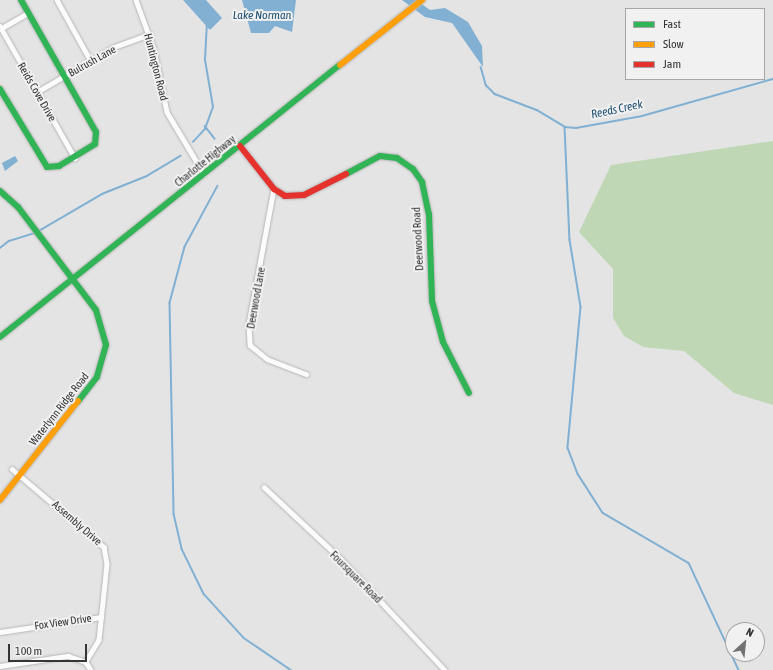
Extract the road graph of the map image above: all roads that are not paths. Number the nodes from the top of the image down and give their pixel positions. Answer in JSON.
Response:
{"nodes":[{"id":1,"x":21,"y":0,"type":"edge"},
{"id":2,"x":56,"y":0,"type":"edge"},
{"id":3,"x":136,"y":0,"type":"edge"},
{"id":4,"x":422,"y":0,"type":"edge"},
{"id":5,"x":28,"y":13,"type":"junction"},
{"id":6,"x":0,"y":28,"type":"edge"},
{"id":7,"x":150,"y":34,"type":"junction"},
{"id":8,"x":91,"y":61,"type":"junction"},
{"id":9,"x":64,"y":77,"type":"junction"},
{"id":10,"x":0,"y":89,"type":"edge"},
{"id":11,"x":37,"y":92,"type":"junction"},
{"id":12,"x":240,"y":146,"type":"junction"},
{"id":13,"x":75,"y":158,"type":"junction"},
{"id":14,"x":204,"y":174,"type":"junction"},
{"id":15,"x":274,"y":189,"type":"junction"},
{"id":16,"x":0,"y":191,"type":"edge"},
{"id":17,"x":74,"y":278,"type":"junction"},
{"id":18,"x":0,"y":336,"type":"edge"},
{"id":19,"x":306,"y":374,"type":"dead end"},
{"id":20,"x":469,"y":394,"type":"dead end"},
{"id":21,"x":12,"y":469,"type":"dead end"},
{"id":22,"x":20,"y":476,"type":"junction"},
{"id":23,"x":264,"y":487,"type":"dead end"},
{"id":24,"x":0,"y":500,"type":"edge"},
{"id":25,"x":102,"y":617,"type":"junction"},
{"id":26,"x":0,"y":632,"type":"edge"},
{"id":27,"x":86,"y":662,"type":"junction"},
{"id":28,"x":0,"y":666,"type":"edge"},
{"id":29,"x":91,"y":670,"type":"edge"},
{"id":30,"x":445,"y":670,"type":"edge"}],
"edges":[{"from":1,"to":5,"type":"street"},
{"from":2,"to":8,"type":"street"},
{"from":3,"to":7,"type":"street","name":"Huntington Road"},
{"from":4,"to":12,"type":"street","name":"Charlotte Highway"},
{"from":5,"to":6,"type":"street"},
{"from":5,"to":9,"type":"street"},
{"from":6,"to":11,"type":"street","name":"Reids Cove Drive"},
{"from":7,"to":8,"type":"street","name":"Bulrush Lane"},
{"from":7,"to":14,"type":"street","name":"Huntington Road"},
{"from":8,"to":9,"type":"street","name":"Bulrush Lane"},
{"from":9,"to":11,"type":"street","name":"Bulrush Lane"},
{"from":9,"to":13,"type":"street"},
{"from":10,"to":13,"type":"street"},
{"from":11,"to":13,"type":"street","name":"Reids Cove Drive"},
{"from":12,"to":14,"type":"street","name":"Charlotte Highway"},
{"from":12,"to":15,"type":"street"},
{"from":14,"to":17,"type":"street","name":"Charlotte Highway"},
{"from":15,"to":19,"type":"street","name":"Deerwood Lane"},
{"from":15,"to":20,"type":"street","name":"Deerwood Road"},
{"from":16,"to":17,"type":"street","name":"Waterlynn Ridge Road"},
{"from":17,"to":18,"type":"street","name":"Charlotte Highway"},
{"from":17,"to":22,"type":"street","name":"Waterlynn Ridge Road"},
{"from":21,"to":22,"type":"street","name":"Assembly Drive"},
{"from":22,"to":24,"type":"street","name":"Waterlynn Ridge Road"},
{"from":22,"to":25,"type":"street","name":"Assembly Drive"},
{"from":23,"to":30,"type":"street","name":"Foursquare Road"},
{"from":25,"to":26,"type":"street","name":"Fox View Drive"},
{"from":25,"to":27,"type":"street","name":"Assembly Drive"},
{"from":27,"to":28,"type":"street"},
{"from":27,"to":29,"type":"street"}]}
